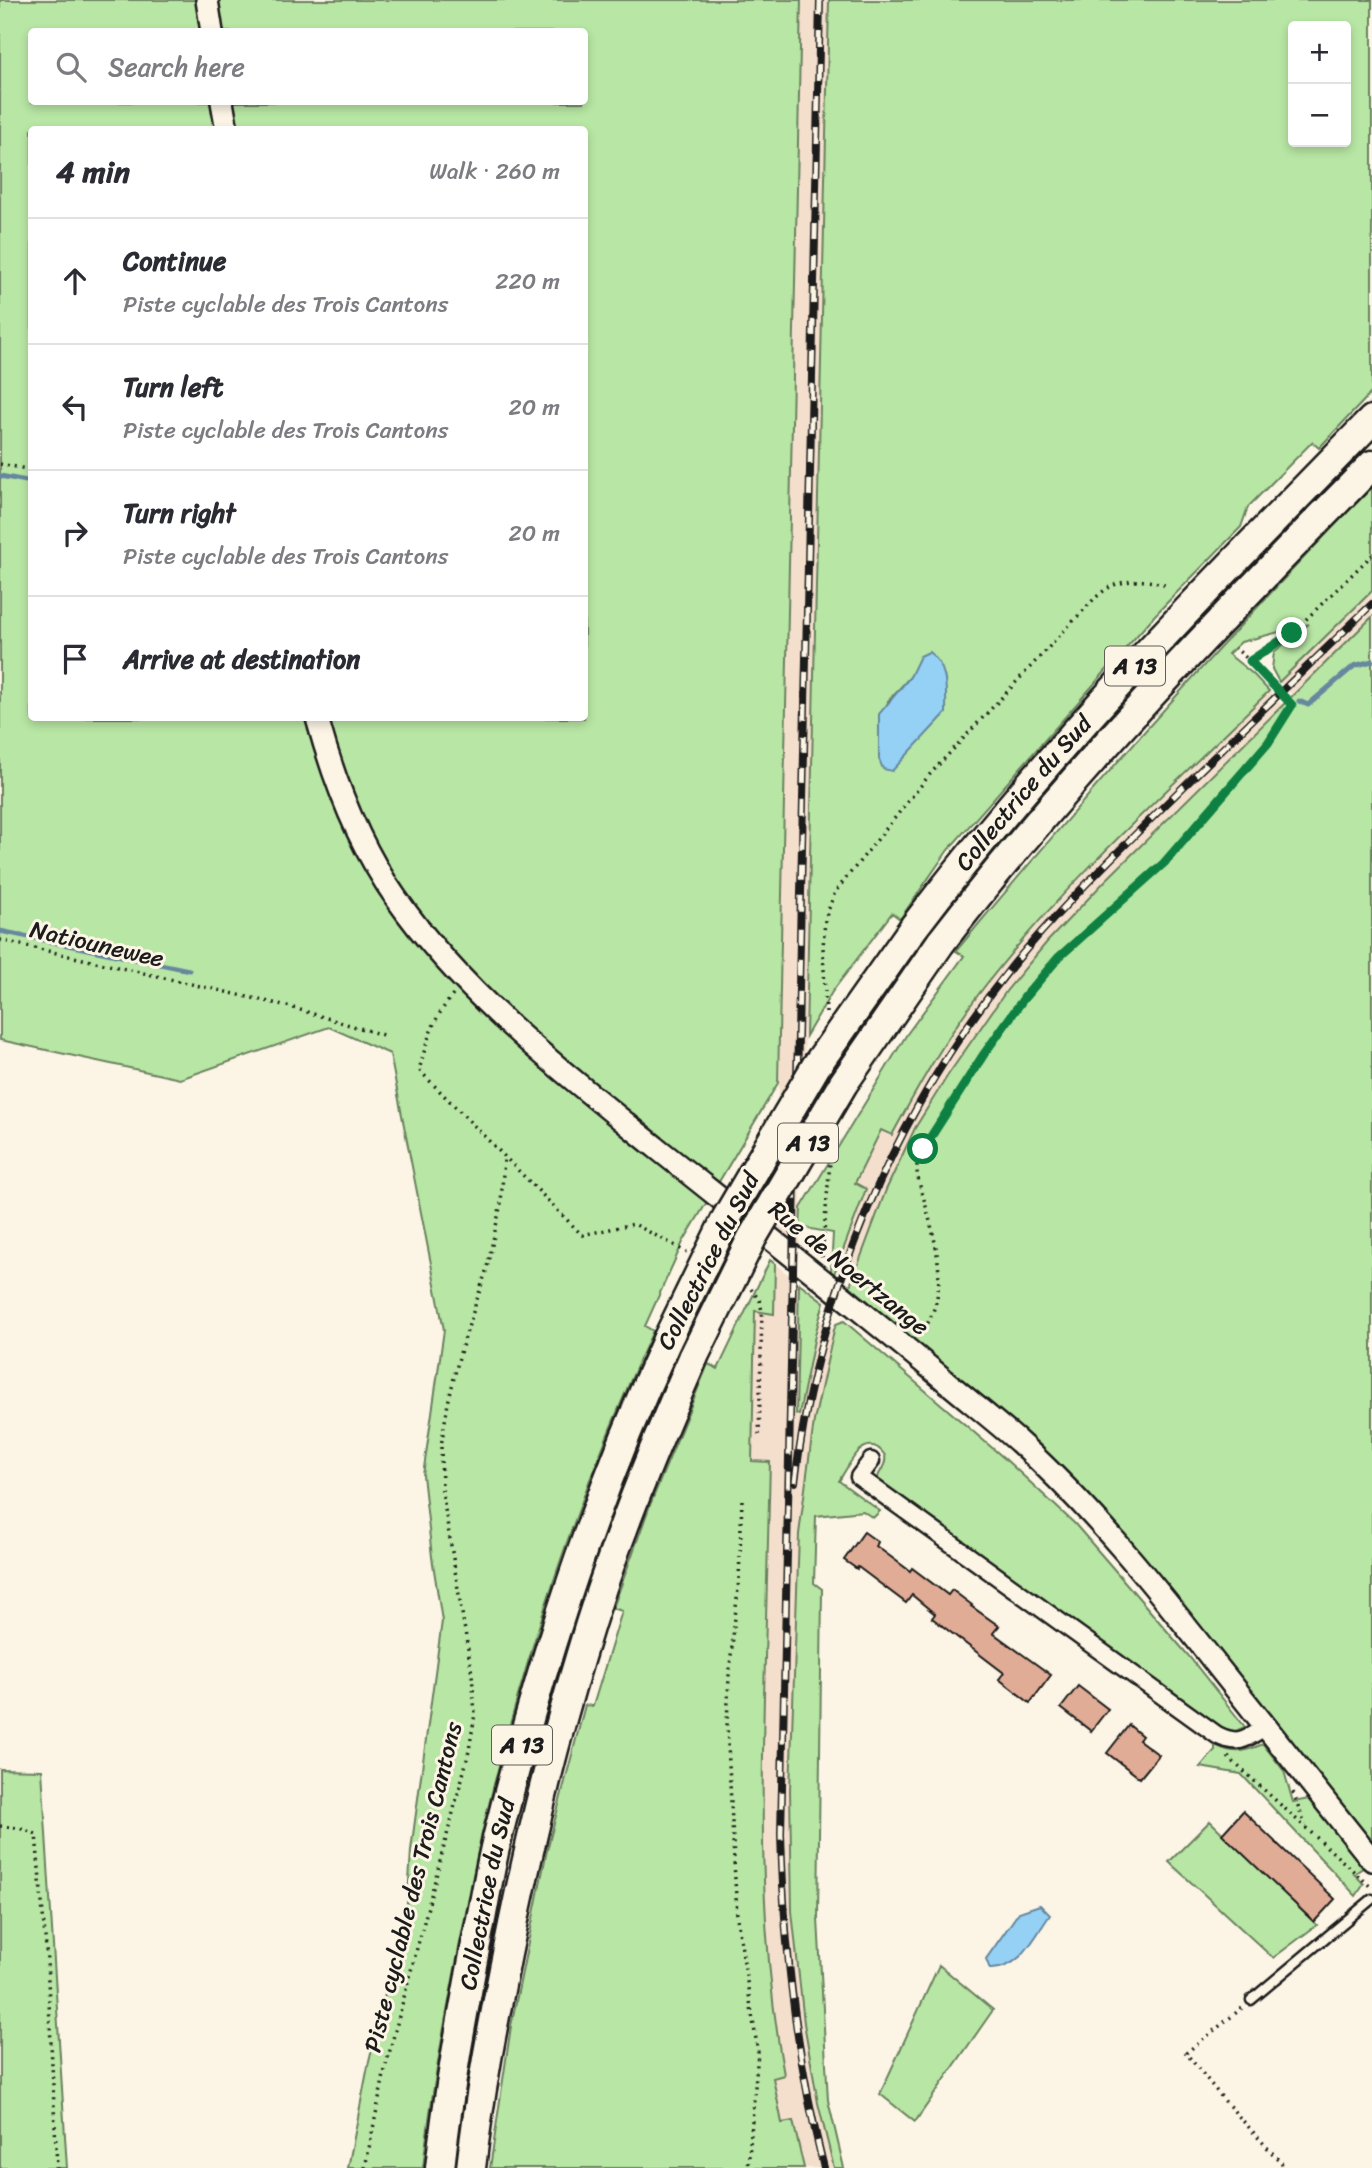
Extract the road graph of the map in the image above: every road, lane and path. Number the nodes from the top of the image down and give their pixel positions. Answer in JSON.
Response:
{"nodes":[{"id":1,"x":207,"y":0,"type":"edge"},
{"id":2,"x":211,"y":28,"type":"edge"},
{"id":3,"x":223,"y":105,"type":"edge"},
{"id":4,"x":226,"y":126,"type":"edge"},
{"id":5,"x":1372,"y":420,"type":"edge"},
{"id":6,"x":0,"y":464,"type":"edge"},
{"id":7,"x":1372,"y":465,"type":"edge"},
{"id":8,"x":28,"y":469,"type":"edge"},
{"id":9,"x":1372,"y":555,"type":"edge"},
{"id":10,"x":1167,"y":586,"type":"dead end"},
{"id":11,"x":1235,"y":648,"type":"dead end"},
{"id":12,"x":1250,"y":661,"type":"junction"},
{"id":13,"x":318,"y":721,"type":"edge"},
{"id":14,"x":0,"y":940,"type":"edge"},
{"id":15,"x":454,"y":994,"type":"dead end"},
{"id":16,"x":826,"y":1013,"type":"dead end"},
{"id":17,"x":386,"y":1036,"type":"dead end"},
{"id":18,"x":831,"y":1145,"type":"dead end"},
{"id":19,"x":504,"y":1158,"type":"junction"},
{"id":20,"x":681,"y":1248,"type":"dead end"},
{"id":21,"x":820,"y":1278,"type":"junction"},
{"id":22,"x":754,"y":1290,"type":"dead end"},
{"id":23,"x":909,"y":1350,"type":"junction"},
{"id":24,"x":759,"y":1438,"type":"dead end"},
{"id":25,"x":870,"y":1461,"type":"dead end"},
{"id":26,"x":742,"y":1500,"type":"dead end"},
{"id":27,"x":1266,"y":1726,"type":"junction"},
{"id":28,"x":1227,"y":1756,"type":"dead end"},
{"id":29,"x":0,"y":1826,"type":"edge"},
{"id":30,"x":1372,"y":1860,"type":"edge"},
{"id":31,"x":1372,"y":1888,"type":"edge"},
{"id":32,"x":1372,"y":1899,"type":"edge"},
{"id":33,"x":1251,"y":2000,"type":"joint"},
{"id":34,"x":57,"y":2168,"type":"edge"},
{"id":35,"x":365,"y":2168,"type":"edge"},
{"id":36,"x":440,"y":2168,"type":"edge"},
{"id":37,"x":471,"y":2168,"type":"edge"},
{"id":38,"x":748,"y":2168,"type":"edge"},
{"id":39,"x":1286,"y":2168,"type":"edge"}],
"edges":[{"from":1,"to":2,"type":"main road"},
{"from":3,"to":4,"type":"main road"},
{"from":5,"to":36,"type":"highway","name":"Collectrice du Sud","number":"A 13","bridge":true},
{"from":6,"to":8,"type":"path"},
{"from":7,"to":37,"type":"highway","name":"Collectrice du Sud","number":"A 13","bridge":true},
{"from":9,"to":12,"type":"path"},
{"from":10,"to":16,"type":"path"},
{"from":11,"to":12,"type":"path"},
{"from":12,"to":23,"type":"path"},
{"from":13,"to":21,"type":"main road","name":"Rue de Noertzange"},
{"from":14,"to":17,"type":"path","name":"Natiounewee"},
{"from":15,"to":19,"type":"path"},
{"from":18,"to":21,"type":"path"},
{"from":19,"to":20,"type":"path"},
{"from":19,"to":35,"type":"path","name":"Piste cyclable des Trois Cantons"},
{"from":21,"to":23,"type":"main road","name":"Rue de Noertzange"},
{"from":22,"to":24,"type":"path"},
{"from":23,"to":27,"type":"main road","name":"Rue de Noertzange"},
{"from":25,"to":27,"type":"street"},
{"from":26,"to":38,"type":"path"},
{"from":27,"to":30,"type":"main road","name":"Rue de Noertzange"},
{"from":28,"to":31,"type":"path"},
{"from":29,"to":34,"type":"path"},
{"from":32,"to":33,"type":"lane"},
{"from":33,"to":39,"type":"path"}]}
